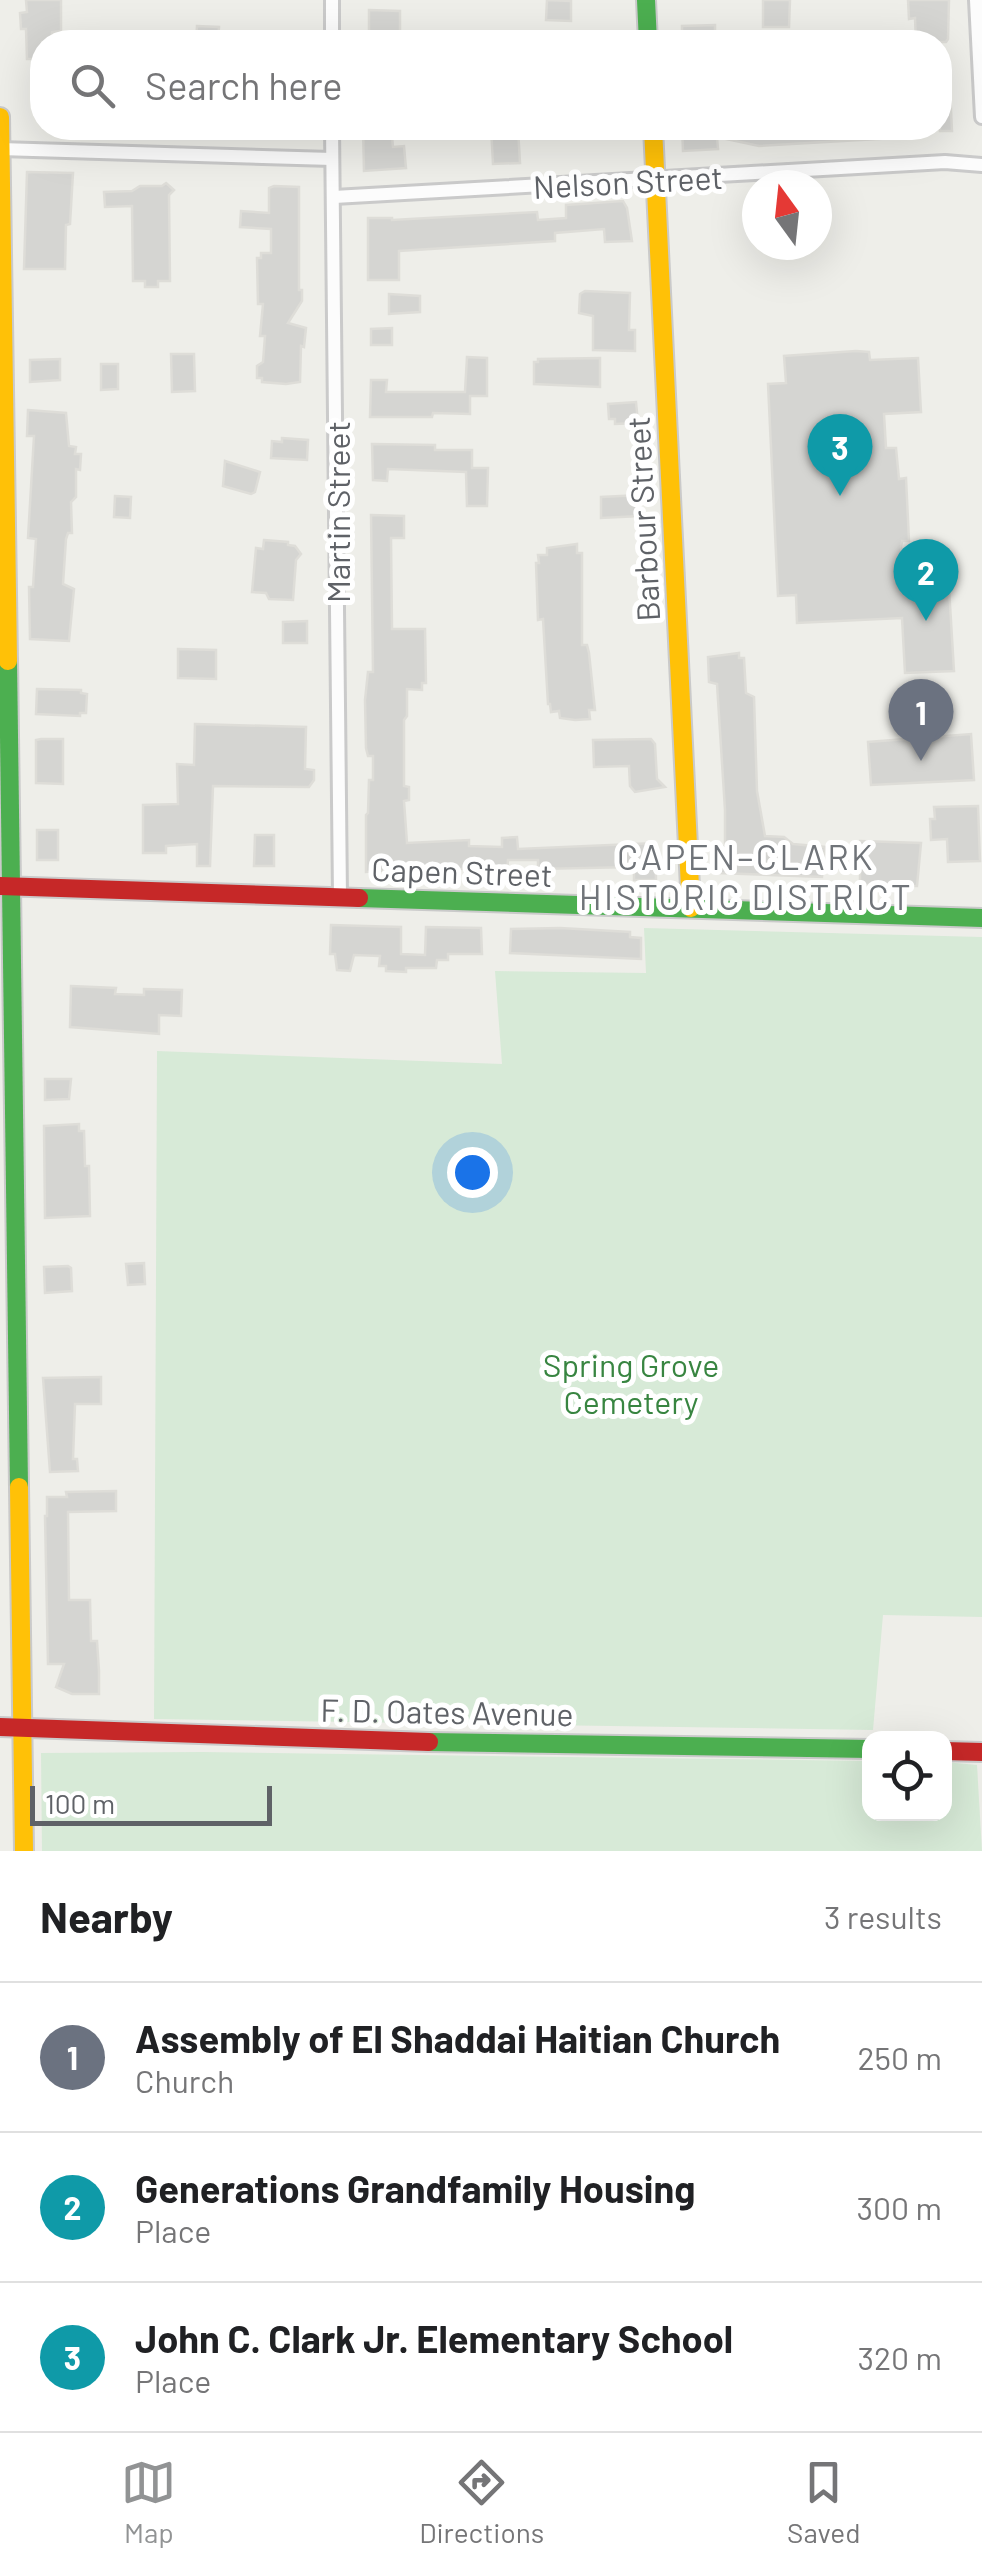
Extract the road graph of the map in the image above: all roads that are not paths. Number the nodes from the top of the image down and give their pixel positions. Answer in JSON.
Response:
{"nodes":[{"id":1,"x":332,"y":0,"type":"edge"},
{"id":2,"x":646,"y":0,"type":"edge"},
{"id":3,"x":976,"y":0,"type":"edge"},
{"id":4,"x":332,"y":30,"type":"edge"},
{"id":5,"x":647,"y":30,"type":"edge"},
{"id":6,"x":0,"y":117,"type":"edge"},
{"id":7,"x":982,"y":117,"type":"edge"},
{"id":8,"x":332,"y":140,"type":"edge"},
{"id":9,"x":653,"y":140,"type":"edge"},
{"id":10,"x":0,"y":149,"type":"edge"},
{"id":11,"x":332,"y":159,"type":"junction"},
{"id":12,"x":982,"y":164,"type":"edge"},
{"id":13,"x":655,"y":179,"type":"junction"},
{"id":14,"x":334,"y":197,"type":"junction"},
{"id":15,"x":3,"y":597,"type":"edge"},
{"id":16,"x":5,"y":886,"type":"edge"},
{"id":17,"x":340,"y":897,"type":"junction"},
{"id":18,"x":691,"y":908,"type":"junction"},
{"id":19,"x":982,"y":918,"type":"edge"},
{"id":20,"x":0,"y":1727,"type":"edge"},
{"id":21,"x":23,"y":1730,"type":"junction"},
{"id":22,"x":862,"y":1749,"type":"edge"},
{"id":23,"x":952,"y":1751,"type":"edge"},
{"id":24,"x":982,"y":1752,"type":"edge"},
{"id":25,"x":24,"y":1851,"type":"edge"}],
"edges":[{"from":1,"to":4,"type":"street"},
{"from":2,"to":5,"type":"street"},
{"from":3,"to":7,"type":"street"},
{"from":6,"to":10,"type":"street"},
{"from":8,"to":11,"type":"street","name":"Martin Street"},
{"from":9,"to":13,"type":"street","name":"Barbour Street"},
{"from":10,"to":11,"type":"street"},
{"from":10,"to":15,"type":"street"},
{"from":11,"to":14,"type":"street","name":"Martin Street"},
{"from":12,"to":13,"type":"street","name":"Nelson Street"},
{"from":13,"to":14,"type":"street","name":"Nelson Street"},
{"from":13,"to":18,"type":"street","name":"Barbour Street"},
{"from":14,"to":17,"type":"street","name":"Martin Street"},
{"from":15,"to":16,"type":"street"},
{"from":16,"to":17,"type":"street","name":"Capen Street"},
{"from":16,"to":21,"type":"street"},
{"from":17,"to":18,"type":"street","name":"Capen Street"},
{"from":18,"to":19,"type":"street","name":"Capen Street"},
{"from":20,"to":21,"type":"street","name":"F. D. Oates Avenue"},
{"from":21,"to":22,"type":"street","name":"F. D. Oates Avenue"},
{"from":21,"to":25,"type":"street"},
{"from":23,"to":24,"type":"street"}]}
